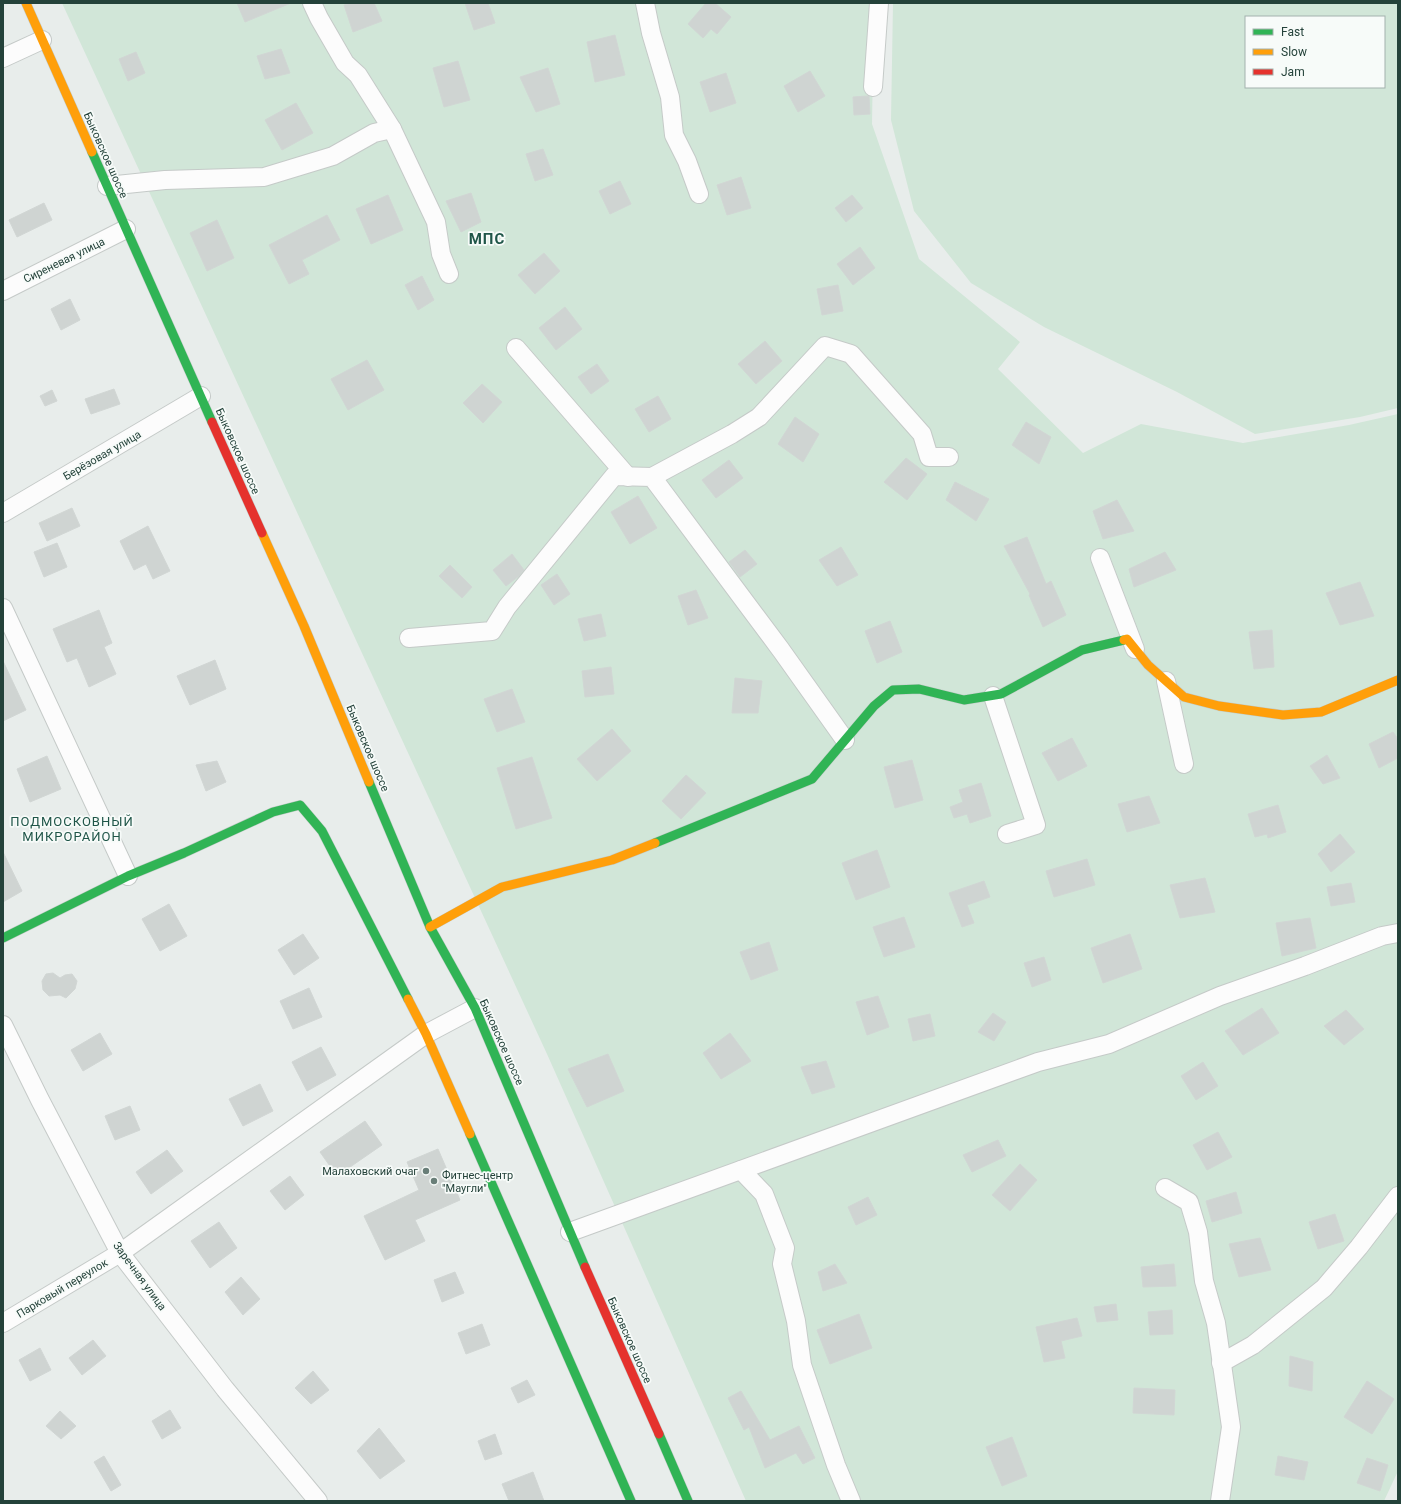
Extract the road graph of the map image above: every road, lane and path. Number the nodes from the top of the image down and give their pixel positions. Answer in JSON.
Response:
{"nodes":[{"id":1,"x":26,"y":3,"type":"edge"},
{"id":2,"x":312,"y":3,"type":"edge"},
{"id":3,"x":645,"y":3,"type":"edge"},
{"id":4,"x":879,"y":3,"type":"edge"},
{"id":5,"x":42,"y":40,"type":"junction"},
{"id":6,"x":3,"y":58,"type":"edge"},
{"id":7,"x":872,"y":87,"type":"dead end"},
{"id":8,"x":392,"y":129,"type":"junction"},
{"id":9,"x":107,"y":186,"type":"junction"},
{"id":10,"x":699,"y":194,"type":"dead end"},
{"id":11,"x":126,"y":230,"type":"junction"},
{"id":12,"x":449,"y":274,"type":"dead end"},
{"id":13,"x":3,"y":290,"type":"edge"},
{"id":14,"x":516,"y":348,"type":"dead end"},
{"id":15,"x":201,"y":396,"type":"junction"},
{"id":16,"x":949,"y":457,"type":"dead end"},
{"id":17,"x":628,"y":476,"type":"junction"},
{"id":18,"x":652,"y":477,"type":"junction"},
{"id":19,"x":3,"y":513,"type":"edge"},
{"id":20,"x":1100,"y":558,"type":"dead end"},
{"id":21,"x":3,"y":608,"type":"edge"},
{"id":22,"x":409,"y":638,"type":"dead end"},
{"id":23,"x":1135,"y":649,"type":"junction"},
{"id":24,"x":1398,"y":680,"type":"edge"},
{"id":25,"x":1166,"y":681,"type":"junction"},
{"id":26,"x":993,"y":696,"type":"junction"},
{"id":27,"x":846,"y":740,"type":"junction"},
{"id":28,"x":1184,"y":764,"type":"dead end"},
{"id":29,"x":1007,"y":834,"type":"dead end"},
{"id":30,"x":128,"y":876,"type":"junction"},
{"id":31,"x":430,"y":928,"type":"junction"},
{"id":32,"x":1398,"y":933,"type":"edge"},
{"id":33,"x":3,"y":938,"type":"edge"},
{"id":34,"x":475,"y":1008,"type":"junction"},
{"id":35,"x":3,"y":1025,"type":"edge"},
{"id":36,"x":426,"y":1034,"type":"junction"},
{"id":37,"x":741,"y":1170,"type":"junction"},
{"id":38,"x":1165,"y":1188,"type":"dead end"},
{"id":39,"x":1398,"y":1196,"type":"edge"},
{"id":40,"x":570,"y":1232,"type":"junction"},
{"id":41,"x":120,"y":1253,"type":"junction"},
{"id":42,"x":3,"y":1323,"type":"edge"},
{"id":43,"x":1221,"y":1363,"type":"junction"},
{"id":44,"x":318,"y":1501,"type":"edge"},
{"id":45,"x":631,"y":1501,"type":"edge"},
{"id":46,"x":688,"y":1501,"type":"edge"},
{"id":47,"x":851,"y":1501,"type":"edge"},
{"id":48,"x":1220,"y":1501,"type":"edge"}],
"edges":[{"from":1,"to":5,"type":"street","name":"Быковское шоссе"},
{"from":2,"to":8,"type":"street"},
{"from":3,"to":10,"type":"street"},
{"from":4,"to":7,"type":"street"},
{"from":5,"to":6,"type":"street"},
{"from":5,"to":9,"type":"street","name":"Быковское шоссе"},
{"from":8,"to":9,"type":"street"},
{"from":8,"to":12,"type":"street"},
{"from":9,"to":11,"type":"street","name":"Быковское шоссе"},
{"from":11,"to":13,"type":"street","name":"Сиреневая улица"},
{"from":11,"to":15,"type":"street","name":"Быковское шоссе"},
{"from":14,"to":17,"type":"street"},
{"from":15,"to":19,"type":"street","name":"Берёзовая улица"},
{"from":15,"to":31,"type":"street","name":"Быковское шоссе"},
{"from":16,"to":18,"type":"street"},
{"from":17,"to":18,"type":"street"},
{"from":17,"to":22,"type":"street"},
{"from":18,"to":27,"type":"street"},
{"from":20,"to":23,"type":"street"},
{"from":21,"to":30,"type":"street"},
{"from":23,"to":25,"type":"street"},
{"from":23,"to":26,"type":"street"},
{"from":24,"to":25,"type":"street"},
{"from":25,"to":28,"type":"street"},
{"from":26,"to":27,"type":"street"},
{"from":26,"to":29,"type":"street"},
{"from":27,"to":31,"type":"street"},
{"from":30,"to":33,"type":"street"},
{"from":30,"to":36,"type":"street"},
{"from":31,"to":34,"type":"street","name":"Быковское шоссе"},
{"from":32,"to":37,"type":"street"},
{"from":34,"to":36,"type":"street","name":"Парковый переулок"},
{"from":34,"to":40,"type":"street","name":"Быковское шоссе"},
{"from":35,"to":41,"type":"street","name":"Заречная улица"},
{"from":36,"to":41,"type":"street","name":"Парковый переулок"},
{"from":36,"to":45,"type":"street"},
{"from":37,"to":40,"type":"street"},
{"from":37,"to":47,"type":"street"},
{"from":38,"to":43,"type":"street"},
{"from":39,"to":43,"type":"street"},
{"from":40,"to":46,"type":"street","name":"Быковское шоссе"},
{"from":41,"to":42,"type":"street","name":"Парковый переулок"},
{"from":41,"to":44,"type":"street","name":"Заречная улица"},
{"from":43,"to":48,"type":"street"}]}
